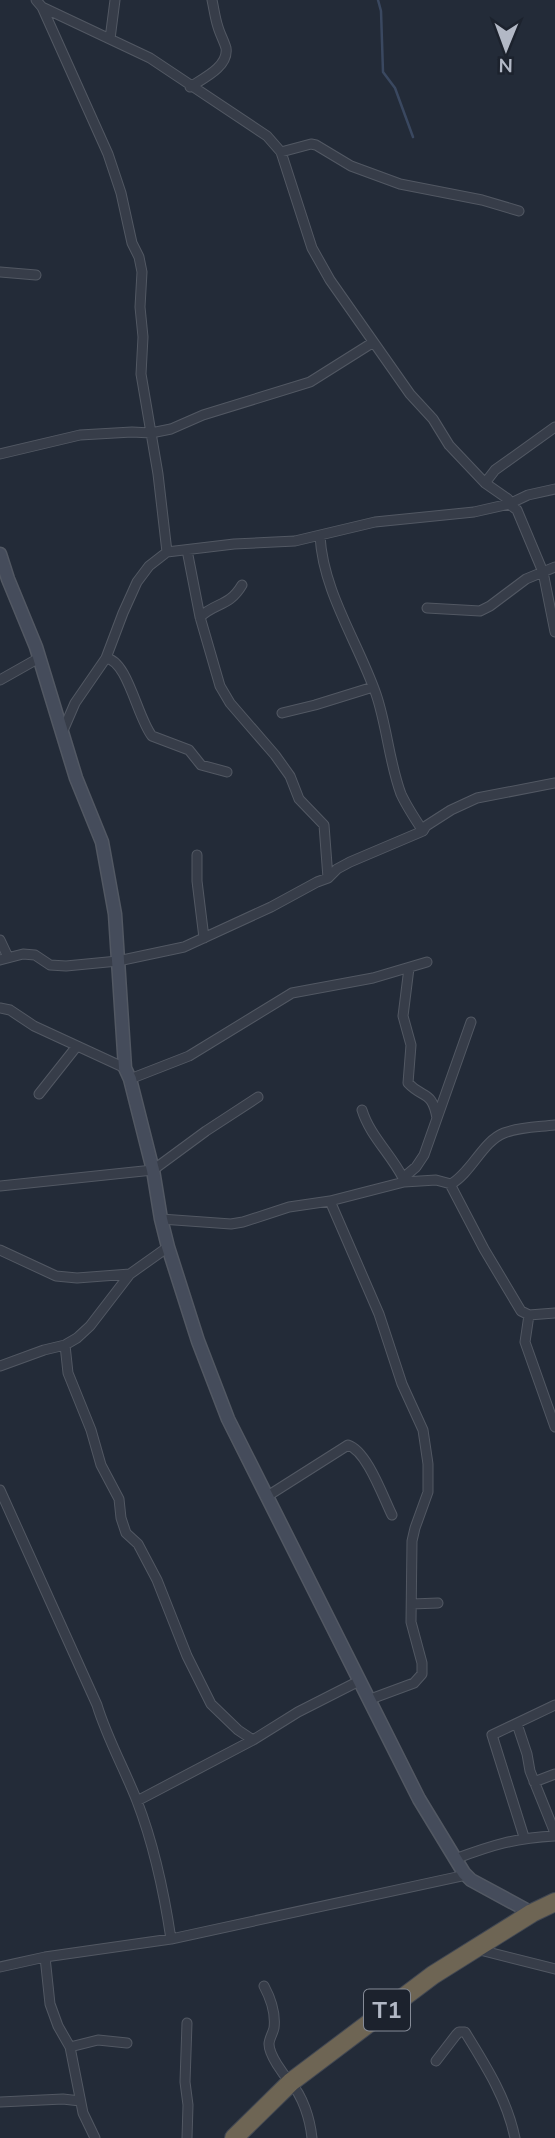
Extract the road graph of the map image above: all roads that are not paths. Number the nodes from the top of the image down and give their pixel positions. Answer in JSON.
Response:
{"nodes":[{"id":1,"x":115,"y":0,"type":"edge"},
{"id":2,"x":212,"y":0,"type":"edge"},
{"id":3,"x":39,"y":3,"type":"edge"},
{"id":4,"x":110,"y":39,"type":"junction"},
{"id":5,"x":190,"y":87,"type":"junction"},
{"id":6,"x":281,"y":152,"type":"junction"},
{"id":7,"x":519,"y":211,"type":"dead end"},
{"id":8,"x":0,"y":272,"type":"edge"},
{"id":9,"x":36,"y":275,"type":"dead end"},
{"id":10,"x":372,"y":343,"type":"junction"},
{"id":11,"x":555,"y":427,"type":"edge"},
{"id":12,"x":151,"y":433,"type":"junction"},
{"id":13,"x":0,"y":454,"type":"edge"},
{"id":14,"x":485,"y":483,"type":"junction"},
{"id":15,"x":555,"y":489,"type":"edge"},
{"id":16,"x":509,"y":504,"type":"junction"},
{"id":17,"x":320,"y":536,"type":"junction"},
{"id":18,"x":187,"y":550,"type":"junction"},
{"id":19,"x":167,"y":552,"type":"junction"},
{"id":20,"x":0,"y":554,"type":"edge"},
{"id":21,"x":555,"y":567,"type":"edge"},
{"id":22,"x":543,"y":572,"type":"junction"},
{"id":23,"x":242,"y":585,"type":"dead end"},
{"id":24,"x":427,"y":608,"type":"dead end"},
{"id":25,"x":200,"y":617,"type":"junction"},
{"id":26,"x":555,"y":632,"type":"edge"},
{"id":27,"x":39,"y":658,"type":"junction"},
{"id":28,"x":106,"y":658,"type":"junction"},
{"id":29,"x":0,"y":680,"type":"edge"},
{"id":30,"x":373,"y":687,"type":"junction"},
{"id":31,"x":282,"y":713,"type":"dead end"},
{"id":32,"x":62,"y":735,"type":"junction"},
{"id":33,"x":227,"y":772,"type":"dead end"},
{"id":34,"x":555,"y":783,"type":"edge"},
{"id":35,"x":423,"y":831,"type":"junction"},
{"id":36,"x":197,"y":855,"type":"dead end"},
{"id":37,"x":328,"y":878,"type":"junction"},
{"id":38,"x":204,"y":938,"type":"junction"},
{"id":39,"x":0,"y":940,"type":"edge"},
{"id":40,"x":4,"y":959,"type":"edge"},
{"id":41,"x":118,"y":961,"type":"junction"},
{"id":42,"x":427,"y":962,"type":"dead end"},
{"id":43,"x":409,"y":968,"type":"junction"},
{"id":44,"x":0,"y":1008,"type":"edge"},
{"id":45,"x":471,"y":1023,"type":"dead end"},
{"id":46,"x":77,"y":1046,"type":"junction"},
{"id":47,"x":128,"y":1073,"type":"junction"},
{"id":48,"x":39,"y":1094,"type":"dead end"},
{"id":49,"x":258,"y":1097,"type":"dead end"},
{"id":50,"x":362,"y":1110,"type":"dead end"},
{"id":51,"x":438,"y":1119,"type":"junction"},
{"id":52,"x":555,"y":1125,"type":"edge"},
{"id":53,"x":153,"y":1170,"type":"junction"},
{"id":54,"x":403,"y":1180,"type":"junction"},
{"id":55,"x":450,"y":1184,"type":"junction"},
{"id":56,"x":0,"y":1186,"type":"edge"},
{"id":57,"x":330,"y":1201,"type":"junction"},
{"id":58,"x":161,"y":1219,"type":"junction"},
{"id":59,"x":168,"y":1247,"type":"junction"},
{"id":60,"x":0,"y":1250,"type":"edge"},
{"id":61,"x":130,"y":1274,"type":"junction"},
{"id":62,"x":555,"y":1313,"type":"edge"},
{"id":63,"x":529,"y":1315,"type":"junction"},
{"id":64,"x":65,"y":1345,"type":"junction"},
{"id":65,"x":0,"y":1366,"type":"edge"},
{"id":66,"x":555,"y":1427,"type":"edge"},
{"id":67,"x":0,"y":1490,"type":"edge"},
{"id":68,"x":266,"y":1497,"type":"junction"},
{"id":69,"x":392,"y":1515,"type":"dead end"},
{"id":70,"x":438,"y":1602,"type":"dead end"},
{"id":71,"x":412,"y":1604,"type":"junction"},
{"id":72,"x":359,"y":1681,"type":"junction"},
{"id":73,"x":368,"y":1700,"type":"junction"},
{"id":74,"x":555,"y":1705,"type":"edge"},
{"id":75,"x":517,"y":1724,"type":"junction"},
{"id":76,"x":253,"y":1740,"type":"junction"},
{"id":77,"x":555,"y":1774,"type":"edge"},
{"id":78,"x":534,"y":1782,"type":"junction"},
{"id":79,"x":137,"y":1801,"type":"junction"},
{"id":80,"x":555,"y":1834,"type":"edge"},
{"id":81,"x":524,"y":1837,"type":"junction"},
{"id":82,"x":455,"y":1859,"type":"junction"},
{"id":83,"x":466,"y":1875,"type":"junction"},
{"id":84,"x":555,"y":1902,"type":"edge"},
{"id":85,"x":532,"y":1913,"type":"junction"},
{"id":86,"x":171,"y":1939,"type":"junction"},
{"id":87,"x":477,"y":1949,"type":"junction"},
{"id":88,"x":45,"y":1957,"type":"junction"},
{"id":89,"x":0,"y":1968,"type":"edge"},
{"id":90,"x":555,"y":1969,"type":"edge"},
{"id":91,"x":264,"y":1986,"type":"dead end"},
{"id":92,"x":187,"y":2023,"type":"dead end"},
{"id":93,"x":127,"y":2043,"type":"dead end"},
{"id":94,"x":70,"y":2047,"type":"junction"},
{"id":95,"x":436,"y":2061,"type":"dead end"},
{"id":96,"x":291,"y":2082,"type":"junction"},
{"id":97,"x":80,"y":2101,"type":"junction"},
{"id":98,"x":0,"y":2102,"type":"edge"},
{"id":99,"x":95,"y":2138,"type":"edge"},
{"id":100,"x":187,"y":2138,"type":"edge"},
{"id":101,"x":234,"y":2138,"type":"edge"},
{"id":102,"x":312,"y":2138,"type":"edge"},
{"id":103,"x":515,"y":2138,"type":"edge"}],
"edges":[{"from":1,"to":4,"type":"street"},
{"from":2,"to":5,"type":"street"},
{"from":3,"to":4,"type":"street"},
{"from":3,"to":12,"type":"street"},
{"from":4,"to":5,"type":"street"},
{"from":5,"to":6,"type":"street"},
{"from":6,"to":7,"type":"street"},
{"from":6,"to":10,"type":"street"},
{"from":8,"to":9,"type":"street"},
{"from":10,"to":12,"type":"street"},
{"from":10,"to":14,"type":"street"},
{"from":11,"to":14,"type":"street"},
{"from":12,"to":13,"type":"street"},
{"from":12,"to":19,"type":"street"},
{"from":14,"to":16,"type":"street"},
{"from":15,"to":16,"type":"street"},
{"from":16,"to":17,"type":"street"},
{"from":16,"to":22,"type":"street"},
{"from":17,"to":18,"type":"street"},
{"from":17,"to":30,"type":"street"},
{"from":18,"to":19,"type":"street"},
{"from":18,"to":25,"type":"street"},
{"from":19,"to":28,"type":"street"},
{"from":20,"to":27,"type":"street"},
{"from":21,"to":22,"type":"street"},
{"from":22,"to":24,"type":"street"},
{"from":22,"to":26,"type":"street"},
{"from":23,"to":25,"type":"street"},
{"from":25,"to":37,"type":"street"},
{"from":27,"to":29,"type":"street"},
{"from":27,"to":32,"type":"street"},
{"from":28,"to":32,"type":"street"},
{"from":28,"to":33,"type":"street"},
{"from":30,"to":31,"type":"street"},
{"from":30,"to":35,"type":"street"},
{"from":32,"to":41,"type":"street"},
{"from":34,"to":35,"type":"street"},
{"from":35,"to":37,"type":"street"},
{"from":36,"to":38,"type":"street"},
{"from":37,"to":38,"type":"street"},
{"from":38,"to":41,"type":"street"},
{"from":39,"to":40,"type":"street"},
{"from":40,"to":41,"type":"street"},
{"from":41,"to":47,"type":"street"},
{"from":42,"to":43,"type":"street"},
{"from":43,"to":47,"type":"street"},
{"from":43,"to":51,"type":"street"},
{"from":44,"to":46,"type":"street"},
{"from":45,"to":51,"type":"street"},
{"from":46,"to":47,"type":"street"},
{"from":46,"to":48,"type":"street"},
{"from":47,"to":53,"type":"street"},
{"from":49,"to":53,"type":"street"},
{"from":50,"to":54,"type":"street"},
{"from":51,"to":54,"type":"street"},
{"from":52,"to":55,"type":"street"},
{"from":53,"to":56,"type":"street"},
{"from":53,"to":58,"type":"street"},
{"from":54,"to":55,"type":"street"},
{"from":54,"to":57,"type":"street"},
{"from":55,"to":63,"type":"street"},
{"from":57,"to":58,"type":"street"},
{"from":57,"to":71,"type":"street"},
{"from":58,"to":59,"type":"street"},
{"from":59,"to":61,"type":"street"},
{"from":59,"to":68,"type":"street"},
{"from":60,"to":61,"type":"street"},
{"from":61,"to":64,"type":"street"},
{"from":62,"to":63,"type":"street"},
{"from":63,"to":66,"type":"street"},
{"from":64,"to":65,"type":"street"},
{"from":64,"to":76,"type":"street"},
{"from":67,"to":79,"type":"street"},
{"from":68,"to":69,"type":"street"},
{"from":68,"to":72,"type":"street"},
{"from":70,"to":71,"type":"street"},
{"from":71,"to":73,"type":"street"},
{"from":72,"to":73,"type":"street"},
{"from":72,"to":76,"type":"street"},
{"from":73,"to":82,"type":"street"},
{"from":74,"to":75,"type":"street"},
{"from":75,"to":78,"type":"street"},
{"from":75,"to":81,"type":"street"},
{"from":76,"to":79,"type":"street"},
{"from":77,"to":78,"type":"street"},
{"from":78,"to":80,"type":"street"},
{"from":79,"to":86,"type":"street"},
{"from":80,"to":81,"type":"street"},
{"from":81,"to":82,"type":"street"},
{"from":82,"to":83,"type":"street"},
{"from":83,"to":85,"type":"street"},
{"from":83,"to":86,"type":"street"},
{"from":84,"to":85,"type":"highway","number":"T1"},
{"from":85,"to":87,"type":"highway","number":"T1"},
{"from":86,"to":88,"type":"street"},
{"from":87,"to":90,"type":"street"},
{"from":87,"to":96,"type":"highway","number":"T1"},
{"from":88,"to":89,"type":"street"},
{"from":88,"to":94,"type":"street"},
{"from":91,"to":96,"type":"street"},
{"from":92,"to":100,"type":"street"},
{"from":93,"to":94,"type":"street"},
{"from":94,"to":97,"type":"street"},
{"from":95,"to":103,"type":"street"},
{"from":96,"to":101,"type":"highway","number":"T1"},
{"from":96,"to":102,"type":"street"},
{"from":97,"to":98,"type":"street"},
{"from":97,"to":99,"type":"street"}]}
